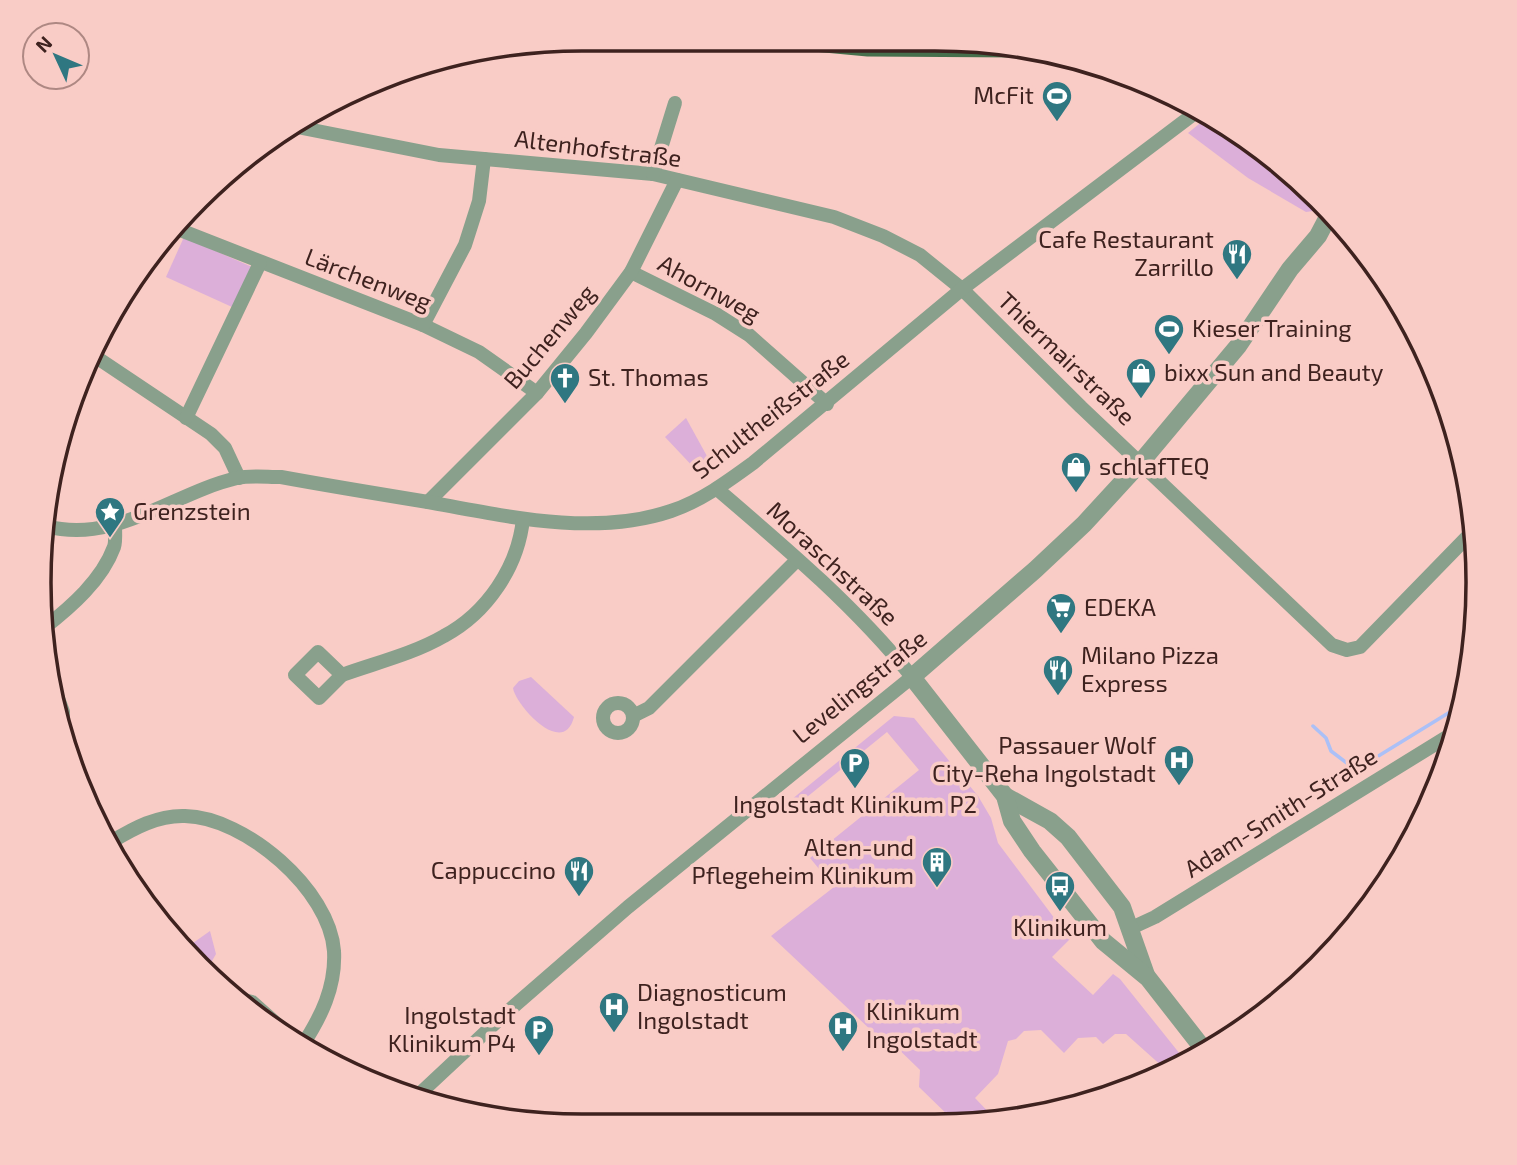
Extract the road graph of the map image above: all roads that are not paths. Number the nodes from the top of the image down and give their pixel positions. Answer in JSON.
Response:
{"nodes":[{"id":1,"x":675,"y":103,"type":"dead end"},
{"id":2,"x":1190,"y":117,"type":"edge"},
{"id":3,"x":306,"y":129,"type":"edge"},
{"id":4,"x":484,"y":159,"type":"junction"},
{"id":5,"x":653,"y":174,"type":"junction"},
{"id":6,"x":677,"y":180,"type":"junction"},
{"id":7,"x":1317,"y":213,"type":"edge"},
{"id":8,"x":1325,"y":222,"type":"edge"},
{"id":9,"x":183,"y":232,"type":"edge"},
{"id":10,"x":260,"y":263,"type":"junction"},
{"id":11,"x":1290,"y":269,"type":"junction"},
{"id":12,"x":631,"y":272,"type":"junction"},
{"id":13,"x":962,"y":289,"type":"junction"},
{"id":14,"x":423,"y":325,"type":"junction"},
{"id":15,"x":100,"y":360,"type":"edge"},
{"id":16,"x":537,"y":393,"type":"junction"},
{"id":17,"x":827,"y":404,"type":"junction"},
{"id":18,"x":186,"y":418,"type":"junction"},
{"id":19,"x":1141,"y":462,"type":"junction"},
{"id":20,"x":239,"y":478,"type":"junction"},
{"id":21,"x":717,"y":489,"type":"junction"},
{"id":22,"x":428,"y":502,"type":"junction"},
{"id":23,"x":523,"y":519,"type":"junction"},
{"id":24,"x":115,"y":525,"type":"junction"},
{"id":25,"x":54,"y":527,"type":"edge"},
{"id":26,"x":1464,"y":540,"type":"edge"},
{"id":27,"x":797,"y":560,"type":"junction"},
{"id":28,"x":52,"y":621,"type":"edge"},
{"id":29,"x":342,"y":675,"type":"dead end"},
{"id":30,"x":912,"y":677,"type":"junction"},
{"id":31,"x":633,"y":716,"type":"dead end"},
{"id":32,"x":1442,"y":740,"type":"edge"},
{"id":33,"x":1005,"y":796,"type":"junction"},
{"id":34,"x":1042,"y":817,"type":"junction"},
{"id":35,"x":1021,"y":836,"type":"junction"},
{"id":36,"x":117,"y":839,"type":"edge"},
{"id":37,"x":1129,"y":929,"type":"junction"},
{"id":38,"x":1104,"y":941,"type":"junction"},
{"id":39,"x":1148,"y":978,"type":"junction"},
{"id":40,"x":306,"y":1036,"type":"edge"},
{"id":41,"x":1199,"y":1043,"type":"edge"},
{"id":42,"x":424,"y":1090,"type":"edge"}],
"edges":[{"from":1,"to":5,"type":"street"},
{"from":2,"to":13,"type":"street","name":"Schultheißstraße"},
{"from":3,"to":4,"type":"street","name":"Altenhofstraße"},
{"from":4,"to":5,"type":"street","name":"Altenhofstraße"},
{"from":4,"to":14,"type":"street"},
{"from":5,"to":6,"type":"street","name":"Altenhofstraße"},
{"from":6,"to":12,"type":"street","name":"Buchenweg"},
{"from":6,"to":13,"type":"street","name":"Altenhofstraße"},
{"from":7,"to":11,"type":"street","name":"Levelingstraße"},
{"from":8,"to":11,"type":"street","name":"Levelingstraße"},
{"from":9,"to":10,"type":"street","name":"Lärchenweg"},
{"from":10,"to":14,"type":"street","name":"Lärchenweg"},
{"from":10,"to":18,"type":"street"},
{"from":11,"to":19,"type":"street","name":"Levelingstraße"},
{"from":12,"to":16,"type":"street","name":"Buchenweg"},
{"from":12,"to":17,"type":"street","name":"Ahornweg"},
{"from":13,"to":17,"type":"street","name":"Schultheißstraße"},
{"from":13,"to":19,"type":"street","name":"Thiermairstraße"},
{"from":14,"to":16,"type":"street","name":"Lärchenweg"},
{"from":15,"to":18,"type":"street"},
{"from":16,"to":22,"type":"street","name":"Buchenweg"},
{"from":17,"to":21,"type":"street","name":"Schultheißstraße"},
{"from":18,"to":20,"type":"street"},
{"from":19,"to":26,"type":"street","name":"Thiermairstraße"},
{"from":19,"to":30,"type":"street","name":"Levelingstraße"},
{"from":20,"to":22,"type":"street","name":"Schultheißstraße"},
{"from":20,"to":24,"type":"street","name":"Schultheißstraße"},
{"from":21,"to":23,"type":"street","name":"Schultheißstraße"},
{"from":21,"to":27,"type":"street","name":"Moraschstraße"},
{"from":22,"to":23,"type":"street","name":"Schultheißstraße"},
{"from":23,"to":29,"type":"street"},
{"from":24,"to":25,"type":"street","name":"Schultheißstraße"},
{"from":24,"to":28,"type":"street"},
{"from":27,"to":30,"type":"street","name":"Moraschstraße"},
{"from":27,"to":31,"type":"street"},
{"from":30,"to":33,"type":"street"},
{"from":30,"to":42,"type":"street","name":"Levelingstraße"},
{"from":32,"to":37,"type":"street","name":"Adam-Smith-Straße"},
{"from":33,"to":34,"type":"street"},
{"from":33,"to":35,"type":"street"},
{"from":34,"to":35,"type":"street"},
{"from":34,"to":37,"type":"street"},
{"from":35,"to":38,"type":"street"},
{"from":36,"to":40,"type":"street"},
{"from":37,"to":38,"type":"street"},
{"from":37,"to":39,"type":"street"},
{"from":38,"to":39,"type":"street"},
{"from":39,"to":41,"type":"street"}]}
